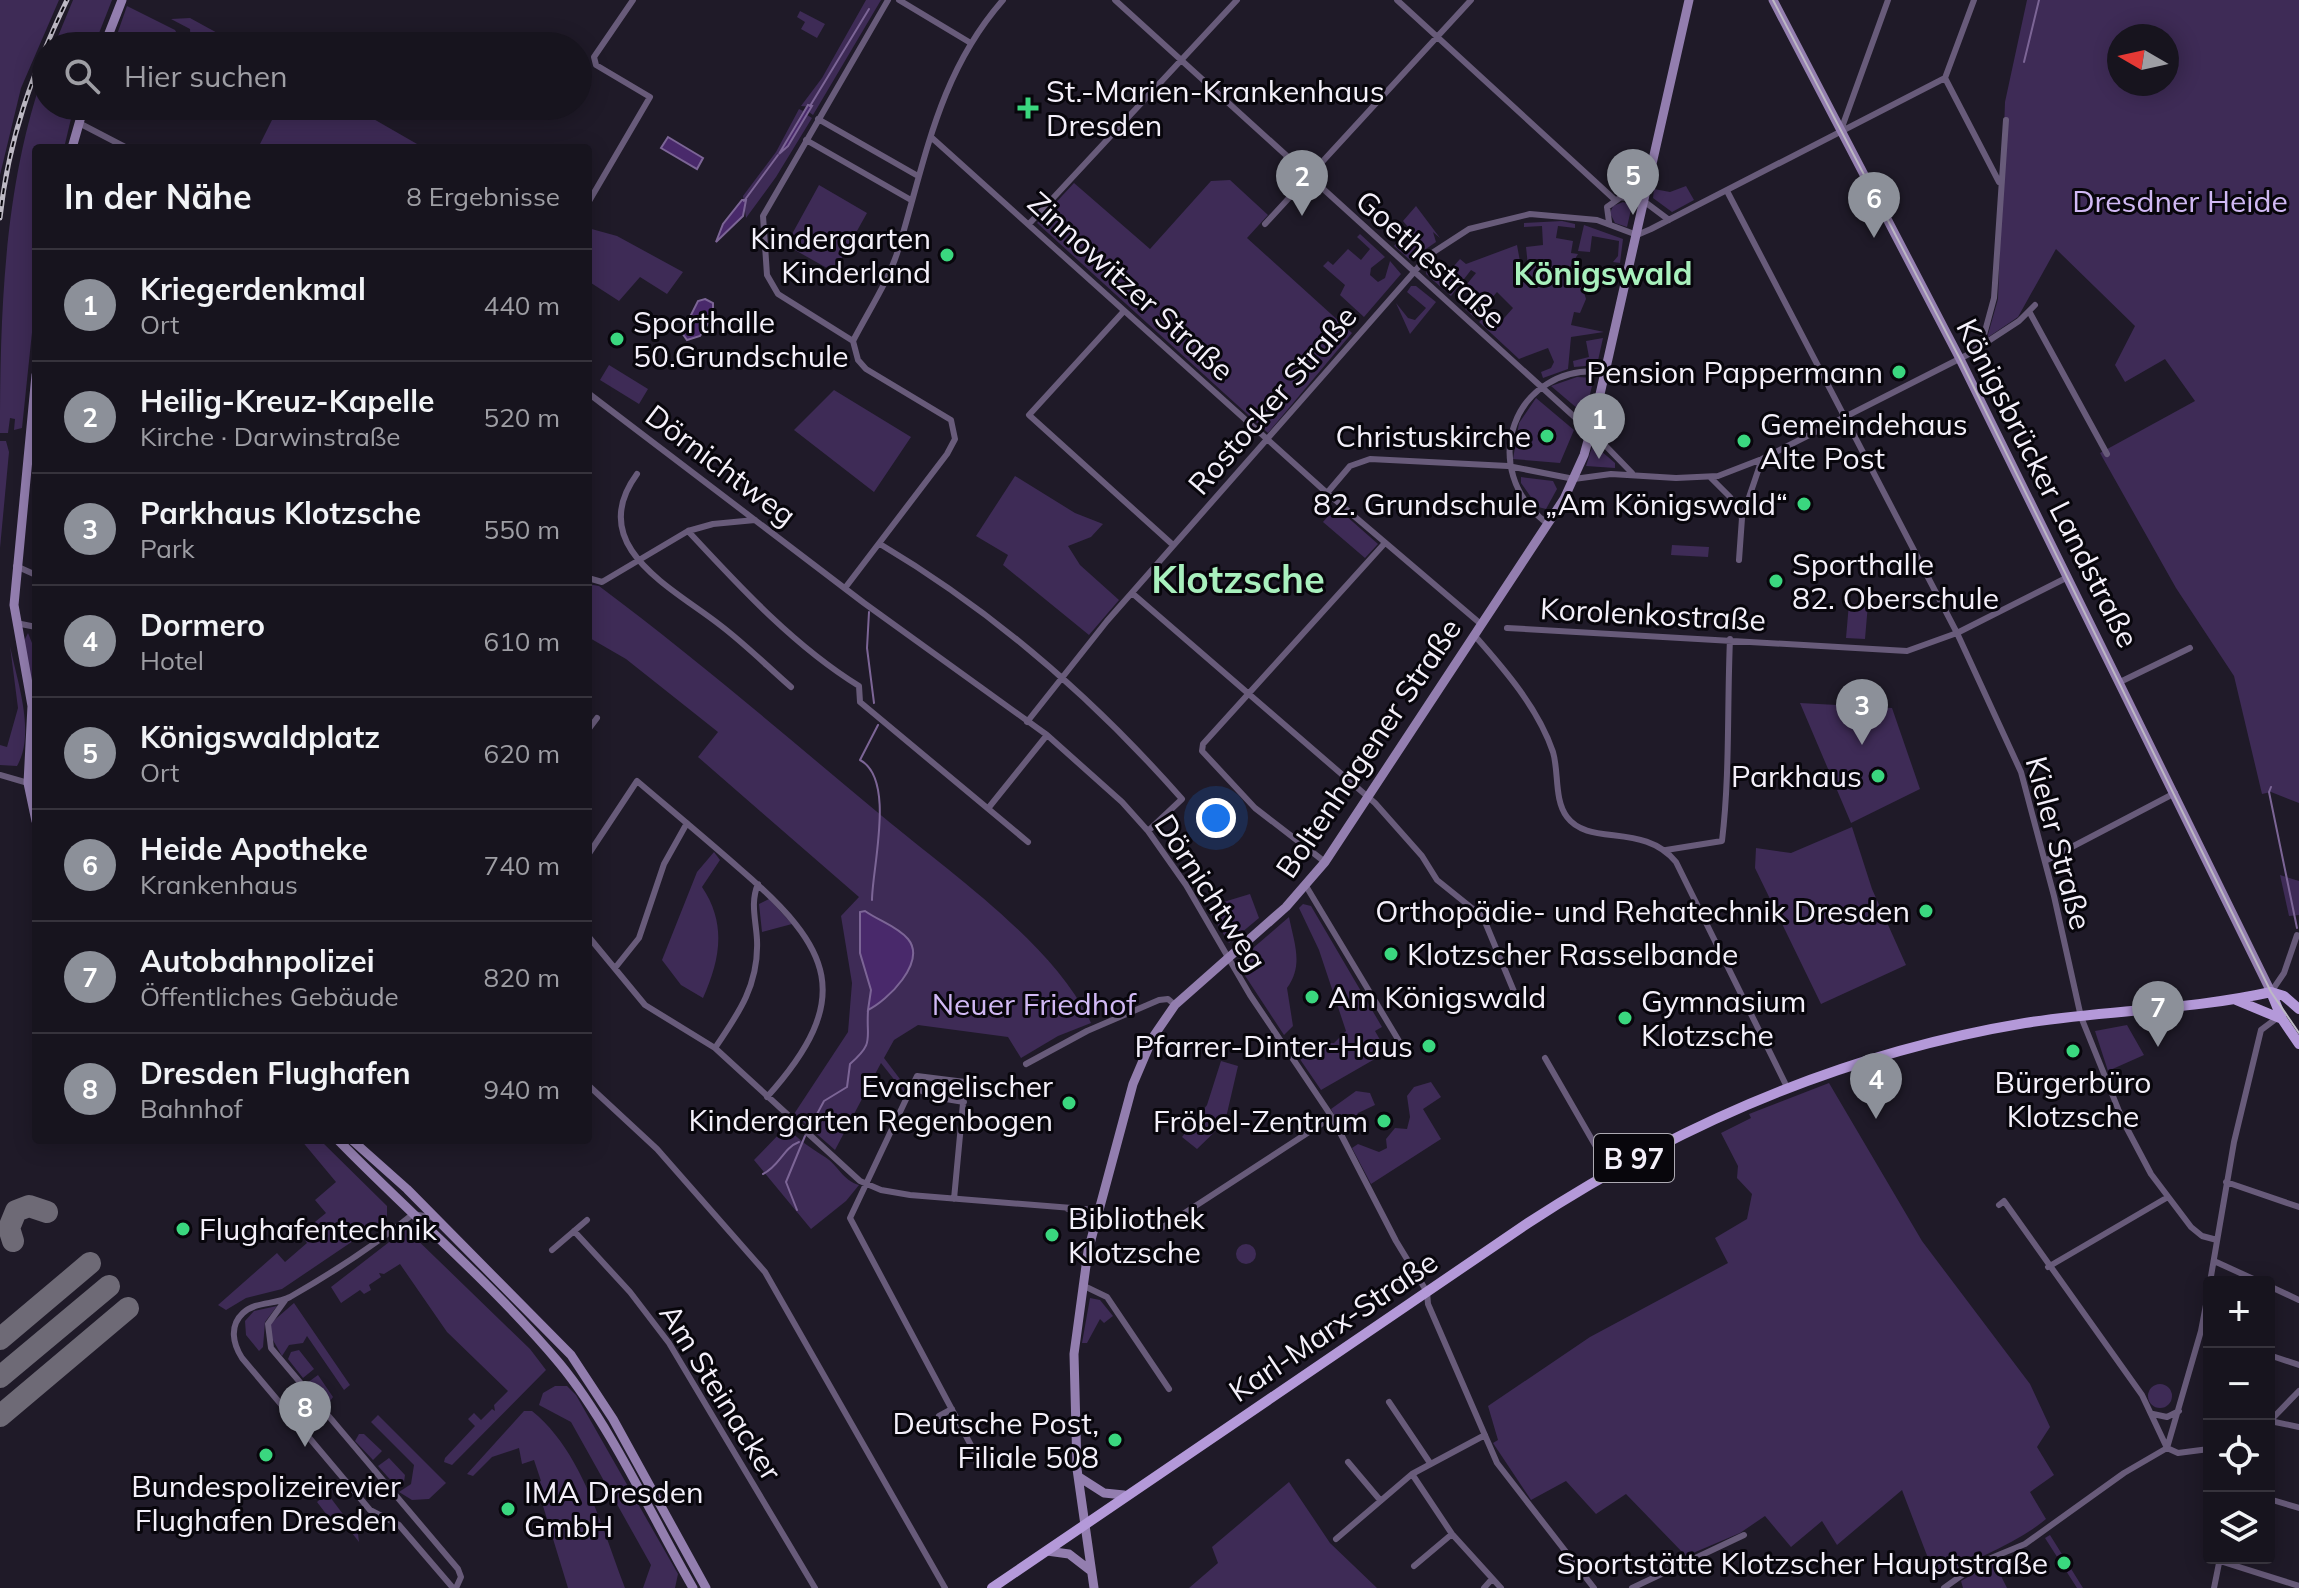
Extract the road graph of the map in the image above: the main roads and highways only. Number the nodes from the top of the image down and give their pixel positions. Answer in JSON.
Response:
{"nodes":[{"id":1,"x":122,"y":0,"type":"edge"},
{"id":2,"x":1689,"y":0,"type":"edge"},
{"id":3,"x":1773,"y":0,"type":"edge"},
{"id":4,"x":109,"y":32,"type":"edge"},
{"id":5,"x":80,"y":120,"type":"edge"},
{"id":6,"x":73,"y":144,"type":"edge"},
{"id":7,"x":32,"y":413,"type":"edge"},
{"id":8,"x":32,"y":706,"type":"edge"},
{"id":9,"x":32,"y":706,"type":"edge"},
{"id":10,"x":32,"y":802,"type":"edge"},
{"id":11,"x":2271,"y":992,"type":"junction"},
{"id":12,"x":2235,"y":999,"type":"junction"},
{"id":13,"x":2299,"y":1009,"type":"edge"},
{"id":14,"x":2279,"y":1019,"type":"junction"},
{"id":15,"x":2299,"y":1044,"type":"edge"},
{"id":16,"x":342,"y":1144,"type":"edge"},
{"id":17,"x":356,"y":1144,"type":"edge"},
{"id":18,"x":1079,"y":1477,"type":"junction"},
{"id":19,"x":1124,"y":1495,"type":"junction"},
{"id":20,"x":1084,"y":1522,"type":"junction"},
{"id":21,"x":1047,"y":1551,"type":"junction"},
{"id":22,"x":1091,"y":1571,"type":"junction"},
{"id":23,"x":704,"y":1584,"type":"edge"},
{"id":24,"x":692,"y":1588,"type":"edge"},
{"id":25,"x":992,"y":1588,"type":"edge"},
{"id":26,"x":1094,"y":1588,"type":"edge"}],
"edges":[{"from":1,"to":4,"type":"main road"},
{"from":2,"to":18,"type":"main road","name":"Boltenhagener Straße"},
{"from":3,"to":11,"type":"main road","name":"Königsbrücker Landstraße"},
{"from":5,"to":6,"type":"main road"},
{"from":7,"to":8,"type":"main road"},
{"from":9,"to":10,"type":"main road"},
{"from":11,"to":12,"type":"main road","name":"Karl-Marx-Straße","number":"B 97"},
{"from":11,"to":13,"type":"main road"},
{"from":11,"to":14,"type":"main road"},
{"from":12,"to":14,"type":"main road"},
{"from":12,"to":19,"type":"main road","name":"Karl-Marx-Straße","number":"B 97"},
{"from":14,"to":15,"type":"main road"},
{"from":16,"to":24,"type":"main road"},
{"from":17,"to":23,"type":"main road"},
{"from":18,"to":19,"type":"main road"},
{"from":18,"to":20,"type":"main road","name":"Boltenhagener Straße"},
{"from":19,"to":20,"type":"main road","name":"Karl-Marx-Straße","number":"B 97"},
{"from":20,"to":21,"type":"main road","number":"B 97"},
{"from":20,"to":22,"type":"main road","name":"Boltenhagener Straße"},
{"from":21,"to":22,"type":"main road"},
{"from":21,"to":25,"type":"main road","number":"B 97"},
{"from":22,"to":26,"type":"main road","name":"Boltenhagener Straße"}]}
